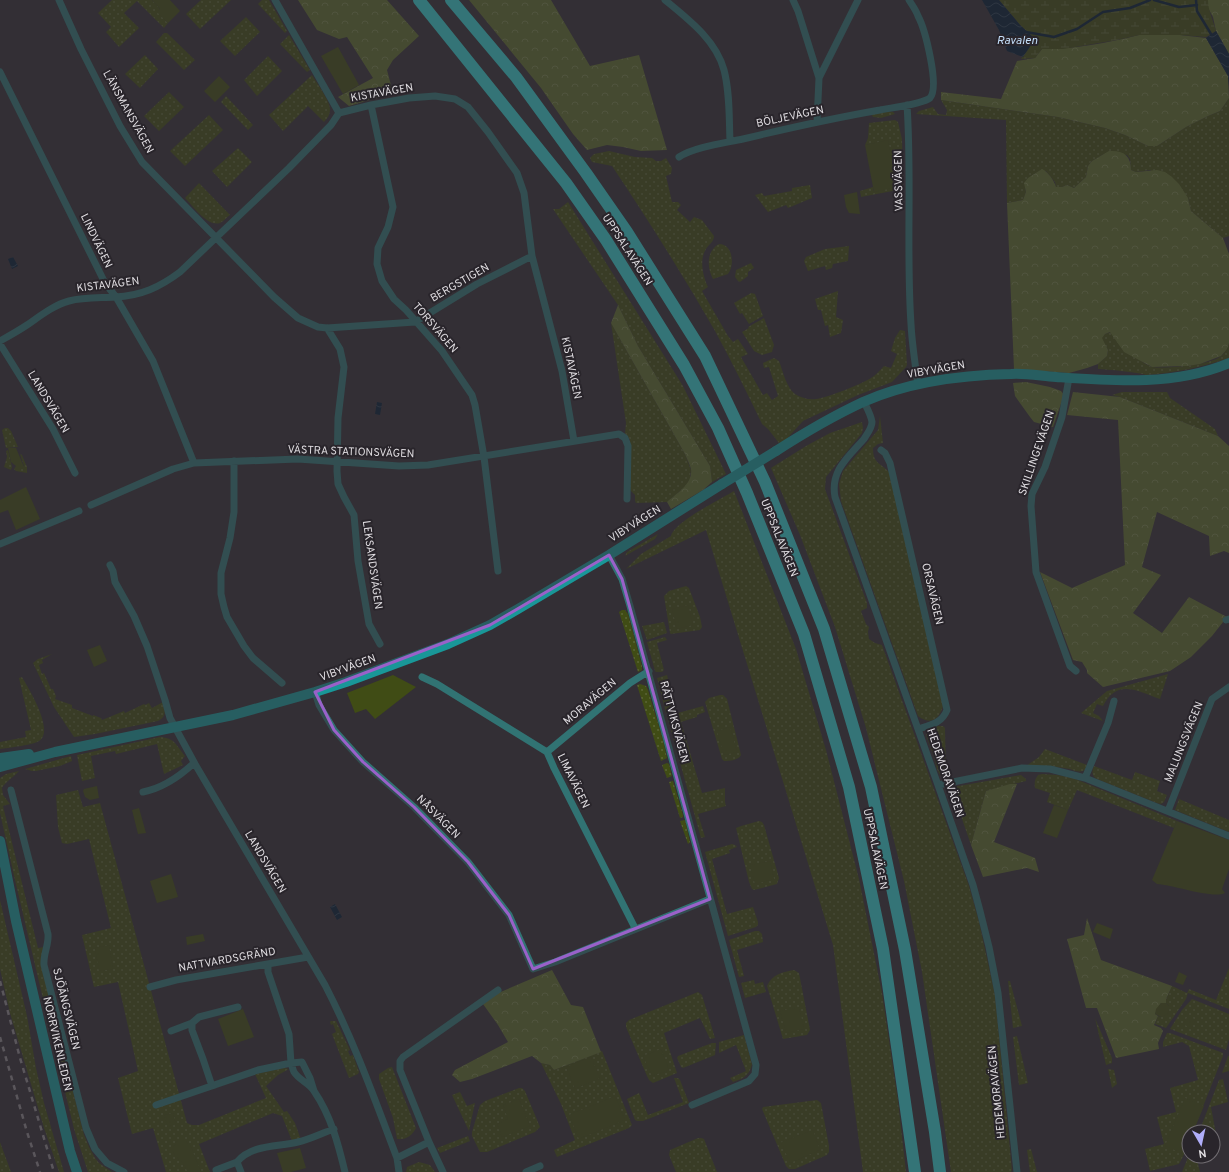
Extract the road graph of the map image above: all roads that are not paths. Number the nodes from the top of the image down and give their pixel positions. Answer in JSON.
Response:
{"nodes":[{"id":1,"x":59,"y":0,"type":"edge"},
{"id":2,"x":275,"y":0,"type":"edge"},
{"id":3,"x":419,"y":0,"type":"edge"},
{"id":4,"x":452,"y":0,"type":"edge"},
{"id":5,"x":665,"y":0,"type":"edge"},
{"id":6,"x":793,"y":0,"type":"edge"},
{"id":7,"x":858,"y":0,"type":"edge"},
{"id":8,"x":909,"y":0,"type":"edge"},
{"id":9,"x":0,"y":72,"type":"edge"},
{"id":10,"x":818,"y":78,"type":"junction"},
{"id":11,"x":371,"y":105,"type":"junction"},
{"id":12,"x":907,"y":105,"type":"junction"},
{"id":13,"x":340,"y":113,"type":"junction"},
{"id":14,"x":817,"y":122,"type":"junction"},
{"id":15,"x":730,"y":141,"type":"junction"},
{"id":16,"x":680,"y":157,"type":"dead end"},
{"id":17,"x":215,"y":238,"type":"junction"},
{"id":18,"x":532,"y":256,"type":"junction"},
{"id":19,"x":116,"y":297,"type":"junction"},
{"id":20,"x":415,"y":322,"type":"junction"},
{"id":21,"x":327,"y":328,"type":"junction"},
{"id":22,"x":0,"y":340,"type":"edge"},
{"id":23,"x":0,"y":344,"type":"edge"},
{"id":24,"x":1229,"y":363,"type":"edge"},
{"id":25,"x":1069,"y":378,"type":"junction"},
{"id":26,"x":918,"y":384,"type":"junction"},
{"id":27,"x":864,"y":402,"type":"junction"},
{"id":28,"x":574,"y":441,"type":"junction"},
{"id":29,"x":881,"y":450,"type":"dead end"},
{"id":30,"x":484,"y":457,"type":"junction"},
{"id":31,"x":234,"y":461,"type":"junction"},
{"id":32,"x":337,"y":461,"type":"junction"},
{"id":33,"x":194,"y":463,"type":"junction"},
{"id":34,"x":75,"y":474,"type":"dead end"},
{"id":35,"x":627,"y":499,"type":"dead end"},
{"id":36,"x":91,"y":506,"type":"dead end"},
{"id":37,"x":79,"y":511,"type":"dead end"},
{"id":38,"x":0,"y":544,"type":"edge"},
{"id":39,"x":609,"y":555,"type":"junction"},
{"id":40,"x":110,"y":564,"type":"dead end"},
{"id":41,"x":498,"y":571,"type":"dead end"},
{"id":42,"x":380,"y":644,"type":"dead end"},
{"id":43,"x":649,"y":671,"type":"junction"},
{"id":44,"x":1076,"y":671,"type":"dead end"},
{"id":45,"x":422,"y":677,"type":"dead end"},
{"id":46,"x":282,"y":683,"type":"dead end"},
{"id":47,"x":1229,"y":687,"type":"edge"},
{"id":48,"x":315,"y":692,"type":"junction"},
{"id":49,"x":1114,"y":701,"type":"dead end"},
{"id":50,"x":174,"y":728,"type":"junction"},
{"id":51,"x":918,"y":729,"type":"junction"},
{"id":52,"x":547,"y":752,"type":"junction"},
{"id":53,"x":2,"y":762,"type":"edge"},
{"id":54,"x":194,"y":763,"type":"junction"},
{"id":55,"x":1085,"y":778,"type":"junction"},
{"id":56,"x":938,"y":785,"type":"junction"},
{"id":57,"x":11,"y":790,"type":"dead end"},
{"id":58,"x":143,"y":792,"type":"dead end"},
{"id":59,"x":1168,"y":811,"type":"junction"},
{"id":60,"x":1229,"y":836,"type":"edge"},
{"id":61,"x":0,"y":841,"type":"edge"},
{"id":62,"x":0,"y":870,"type":"edge"},
{"id":63,"x":710,"y":899,"type":"junction"},
{"id":64,"x":16,"y":921,"type":"junction"},
{"id":65,"x":636,"y":928,"type":"junction"},
{"id":66,"x":308,"y":957,"type":"junction"},
{"id":67,"x":268,"y":964,"type":"junction"},
{"id":68,"x":150,"y":987,"type":"dead end"},
{"id":69,"x":498,"y":990,"type":"dead end"},
{"id":70,"x":238,"y":1007,"type":"dead end"},
{"id":71,"x":192,"y":1023,"type":"junction"},
{"id":72,"x":171,"y":1031,"type":"dead end"},
{"id":73,"x":291,"y":1063,"type":"junction"},
{"id":74,"x":215,"y":1085,"type":"junction"},
{"id":75,"x":314,"y":1091,"type":"junction"},
{"id":76,"x":156,"y":1105,"type":"dead end"},
{"id":77,"x":692,"y":1105,"type":"dead end"},
{"id":78,"x":334,"y":1129,"type":"junction"},
{"id":79,"x":429,"y":1142,"type":"junction"},
{"id":80,"x":397,"y":1158,"type":"junction"},
{"id":81,"x":237,"y":1162,"type":"junction"},
{"id":82,"x":540,"y":1166,"type":"dead end"},
{"id":83,"x":216,"y":1170,"type":"dead end"},
{"id":84,"x":77,"y":1172,"type":"edge"},
{"id":85,"x":124,"y":1172,"type":"edge"},
{"id":86,"x":241,"y":1172,"type":"edge"},
{"id":87,"x":345,"y":1172,"type":"edge"},
{"id":88,"x":399,"y":1172,"type":"edge"},
{"id":89,"x":443,"y":1172,"type":"edge"},
{"id":90,"x":526,"y":1172,"type":"edge"},
{"id":91,"x":915,"y":1172,"type":"edge"},
{"id":92,"x":940,"y":1172,"type":"edge"},
{"id":93,"x":1017,"y":1172,"type":"edge"}],
"edges":[{"from":1,"to":17,"type":"street","name":"LÄNSMANSVÄGEN"},
{"from":2,"to":13,"type":"street"},
{"from":3,"to":91,"type":"highway","name":"UPPSALAVÄGEN"},
{"from":4,"to":92,"type":"highway","name":"UPPSALAVÄGEN"},
{"from":5,"to":15,"type":"street"},
{"from":6,"to":10,"type":"street"},
{"from":7,"to":10,"type":"street"},
{"from":8,"to":12,"type":"street"},
{"from":9,"to":19,"type":"street","name":"LINDVÄGEN"},
{"from":10,"to":14,"type":"street"},
{"from":11,"to":13,"type":"street","name":"KISTAVÄGEN"},
{"from":11,"to":18,"type":"street","name":"KISTAVÄGEN"},
{"from":11,"to":20,"type":"street","name":"TORSVÄGEN"},
{"from":12,"to":14,"type":"street","name":"BÖLJEVÄGEN"},
{"from":12,"to":26,"type":"street","name":"VASSVÄGEN"},
{"from":13,"to":17,"type":"street","name":"KISTAVÄGEN"},
{"from":14,"to":15,"type":"street","name":"BÖLJEVÄGEN"},
{"from":15,"to":16,"type":"street","name":"BÖLJEVÄGEN"},
{"from":17,"to":19,"type":"street","name":"KISTAVÄGEN"},
{"from":17,"to":21,"type":"street"},
{"from":18,"to":20,"type":"street","name":"BERGSTIGEN"},
{"from":18,"to":28,"type":"street","name":"KISTAVÄGEN"},
{"from":19,"to":22,"type":"street","name":"KISTAVÄGEN"},
{"from":19,"to":33,"type":"street","name":"LINDVÄGEN"},
{"from":20,"to":21,"type":"street","name":"BERGSTIGEN"},
{"from":20,"to":30,"type":"street","name":"TORSVÄGEN"},
{"from":21,"to":32,"type":"street","name":"LEKSANDSVÄGEN"},
{"from":23,"to":34,"type":"street","name":"LANDSVÄGEN"},
{"from":24,"to":25,"type":"street","name":"VIBYVÄGEN"},
{"from":25,"to":26,"type":"street","name":"VIBYVÄGEN"},
{"from":25,"to":44,"type":"street","name":"SKILLINGEVÄGEN"},
{"from":26,"to":27,"type":"street","name":"VIBYVÄGEN"},
{"from":27,"to":39,"type":"street","name":"VIBYVÄGEN","bridge":true},
{"from":27,"to":51,"type":"street","name":"HEDEMORAVÄGEN"},
{"from":28,"to":30,"type":"street","name":"VÄSTRA STATIONSVÄGEN"},
{"from":28,"to":35,"type":"street","name":"VÄSTRA STATIONSVÄGEN"},
{"from":29,"to":51,"type":"street","name":"ORSAVÄGEN"},
{"from":30,"to":32,"type":"street","name":"VÄSTRA STATIONSVÄGEN"},
{"from":30,"to":41,"type":"street","name":"TORSVÄGEN"},
{"from":31,"to":32,"type":"street","name":"VÄSTRA STATIONSVÄGEN"},
{"from":31,"to":33,"type":"street","name":"VÄSTRA STATIONSVÄGEN"},
{"from":31,"to":46,"type":"street"},
{"from":32,"to":42,"type":"street","name":"LEKSANDSVÄGEN"},
{"from":33,"to":36,"type":"street","name":"VÄSTRA STATIONSVÄGEN"},
{"from":37,"to":38,"type":"street"},
{"from":39,"to":43,"type":"street","name":"RÄTTVIKSVÄGEN"},
{"from":39,"to":48,"type":"street","name":"VIBYVÄGEN"},
{"from":40,"to":50,"type":"street","name":"LANDSVÄGEN"},
{"from":43,"to":52,"type":"street","name":"MORAVÄGEN"},
{"from":43,"to":63,"type":"street","name":"RÄTTVIKSVÄGEN"},
{"from":45,"to":52,"type":"street","name":"LIMAVÄGEN"},
{"from":47,"to":59,"type":"street","name":"MALUNGSVÄGEN"},
{"from":48,"to":50,"type":"street","name":"VIBYVÄGEN"},
{"from":48,"to":65,"type":"street","name":"NÅSVÄGEN"},
{"from":49,"to":55,"type":"street"},
{"from":50,"to":53,"type":"street","name":"VIBYVÄGEN"},
{"from":50,"to":54,"type":"street","name":"LANDSVÄGEN"},
{"from":51,"to":56,"type":"street","name":"HEDEMORAVÄGEN"},
{"from":52,"to":65,"type":"street","name":"LIMAVÄGEN"},
{"from":54,"to":58,"type":"street"},
{"from":54,"to":66,"type":"street","name":"LANDSVÄGEN"},
{"from":55,"to":56,"type":"street"},
{"from":55,"to":59,"type":"street"},
{"from":56,"to":93,"type":"street","name":"HEDEMORAVÄGEN"},
{"from":57,"to":85,"type":"street","name":"SJÖÄNGSVÄGEN"},
{"from":59,"to":60,"type":"street"},
{"from":61,"to":64,"type":"street","name":"NORRVIKENLEDEN"},
{"from":62,"to":64,"type":"street","name":"NORRVIKENLEDEN"},
{"from":63,"to":65,"type":"street"},
{"from":63,"to":77,"type":"street","name":"RÄTTVIKSVÄGEN"},
{"from":64,"to":84,"type":"street","name":"NORRVIKENLEDEN"},
{"from":66,"to":67,"type":"street","name":"NATTVARDSGRÄND"},
{"from":66,"to":80,"type":"street","name":"LANDSVÄGEN"},
{"from":67,"to":68,"type":"street","name":"NATTVARDSGRÄND"},
{"from":67,"to":73,"type":"street"},
{"from":69,"to":79,"type":"street"},
{"from":70,"to":71,"type":"street"},
{"from":71,"to":72,"type":"street"},
{"from":71,"to":74,"type":"street"},
{"from":73,"to":74,"type":"street"},
{"from":73,"to":75,"type":"street"},
{"from":73,"to":75,"type":"street"},
{"from":74,"to":76,"type":"street"},
{"from":75,"to":78,"type":"street"},
{"from":78,"to":81,"type":"street"},
{"from":78,"to":87,"type":"street"},
{"from":79,"to":80,"type":"street"},
{"from":79,"to":89,"type":"street"},
{"from":80,"to":88,"type":"street","name":"LANDSVÄGEN"},
{"from":81,"to":83,"type":"street"},
{"from":81,"to":86,"type":"street"},
{"from":82,"to":90,"type":"street"}]}
